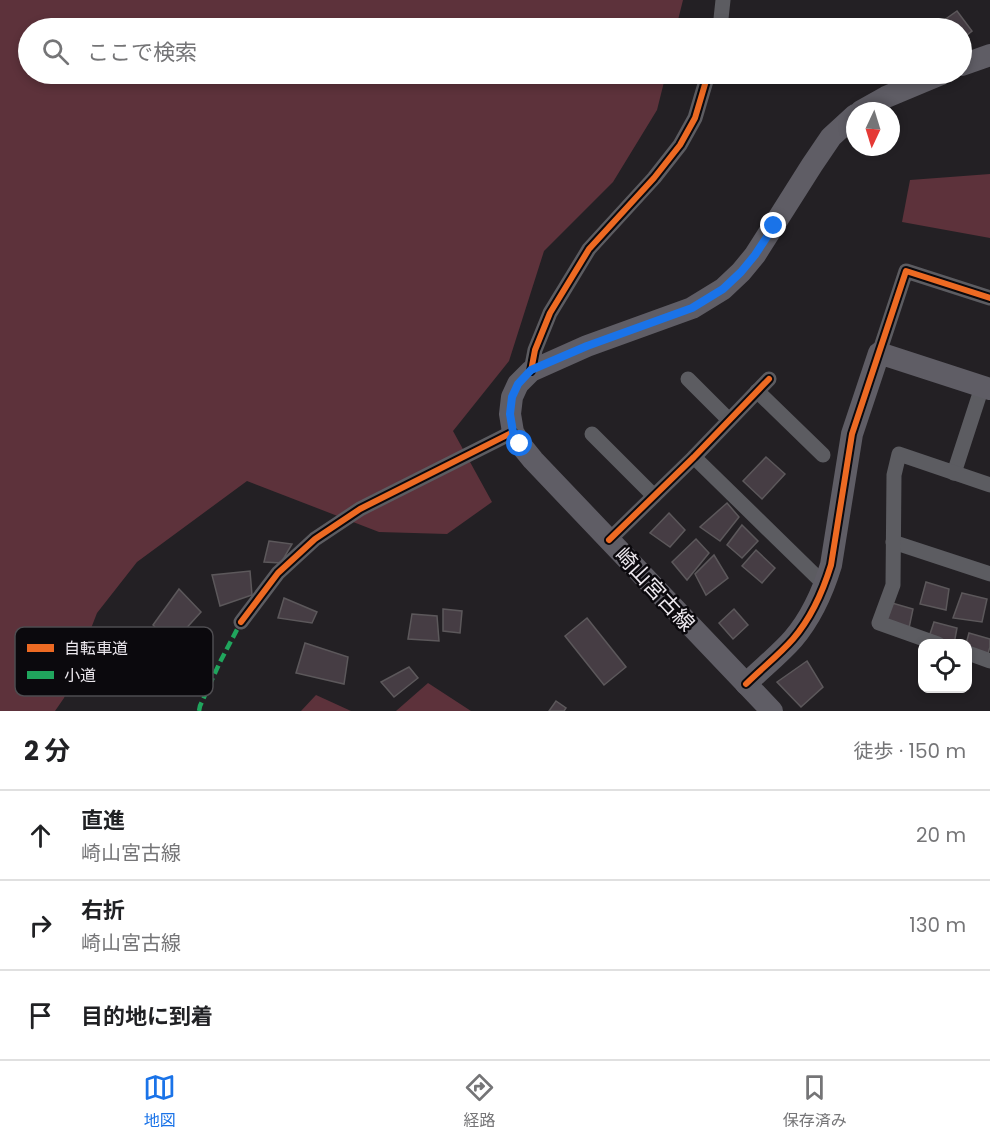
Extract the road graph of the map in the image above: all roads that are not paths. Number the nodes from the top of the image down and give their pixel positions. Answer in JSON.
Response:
{"nodes":[{"id":1,"x":723,"y":0,"type":"edge"},
{"id":2,"x":721,"y":18,"type":"edge"},
{"id":3,"x":990,"y":55,"type":"edge"},
{"id":4,"x":972,"y":61,"type":"edge"},
{"id":5,"x":705,"y":84,"type":"edge"},
{"id":6,"x":917,"y":84,"type":"edge"},
{"id":7,"x":877,"y":102,"type":"edge"},
{"id":8,"x":846,"y":123,"type":"edge"},
{"id":9,"x":990,"y":298,"type":"edge"},
{"id":10,"x":879,"y":352,"type":"junction"},
{"id":11,"x":531,"y":370,"type":"junction"},
{"id":12,"x":688,"y":379,"type":"dead end"},
{"id":13,"x":769,"y":379,"type":"dead end"},
{"id":14,"x":986,"y":388,"type":"edge"},
{"id":15,"x":757,"y":391,"type":"junction"},
{"id":16,"x":729,"y":420,"type":"junction"},
{"id":17,"x":513,"y":432,"type":"junction"},
{"id":18,"x":592,"y":434,"type":"dead end"},
{"id":19,"x":823,"y":455,"type":"dead end"},
{"id":20,"x":694,"y":457,"type":"junction"},
{"id":21,"x":954,"y":473,"type":"junction"},
{"id":22,"x":990,"y":485,"type":"edge"},
{"id":23,"x":654,"y":496,"type":"junction"},
{"id":24,"x":609,"y":540,"type":"junction"},
{"id":25,"x":893,"y":542,"type":"junction"},
{"id":26,"x":990,"y":574,"type":"edge"},
{"id":27,"x":825,"y":585,"type":"junction"},
{"id":28,"x":241,"y":622,"type":"dead end"},
{"id":29,"x":924,"y":639,"type":"edge"},
{"id":30,"x":972,"y":654,"type":"edge"},
{"id":31,"x":990,"y":661,"type":"edge"},
{"id":32,"x":746,"y":684,"type":"junction"},
{"id":33,"x":772,"y":711,"type":"edge"}],
"edges":[{"from":1,"to":2,"type":"street"},
{"from":3,"to":4,"type":"main road"},
{"from":5,"to":11,"type":"street"},
{"from":6,"to":7,"type":"main road"},
{"from":8,"to":11,"type":"main road"},
{"from":9,"to":10,"type":"street"},
{"from":10,"to":14,"type":"main road"},
{"from":10,"to":27,"type":"main road"},
{"from":11,"to":17,"type":"main road"},
{"from":12,"to":16,"type":"street"},
{"from":13,"to":15,"type":"street"},
{"from":14,"to":21,"type":"street"},
{"from":15,"to":16,"type":"street"},
{"from":15,"to":19,"type":"street"},
{"from":16,"to":20,"type":"street"},
{"from":17,"to":24,"type":"main road","name":"崎山宮古線"},
{"from":17,"to":28,"type":"street"},
{"from":18,"to":23,"type":"street"},
{"from":20,"to":23,"type":"street"},
{"from":20,"to":27,"type":"street"},
{"from":21,"to":22,"type":"street"},
{"from":21,"to":25,"type":"street"},
{"from":23,"to":24,"type":"street"},
{"from":24,"to":32,"type":"main road","name":"崎山宮古線"},
{"from":25,"to":26,"type":"street"},
{"from":25,"to":29,"type":"street"},
{"from":27,"to":32,"type":"main road"},
{"from":30,"to":31,"type":"street"},
{"from":32,"to":33,"type":"main road","name":"崎山宮古線"}]}
